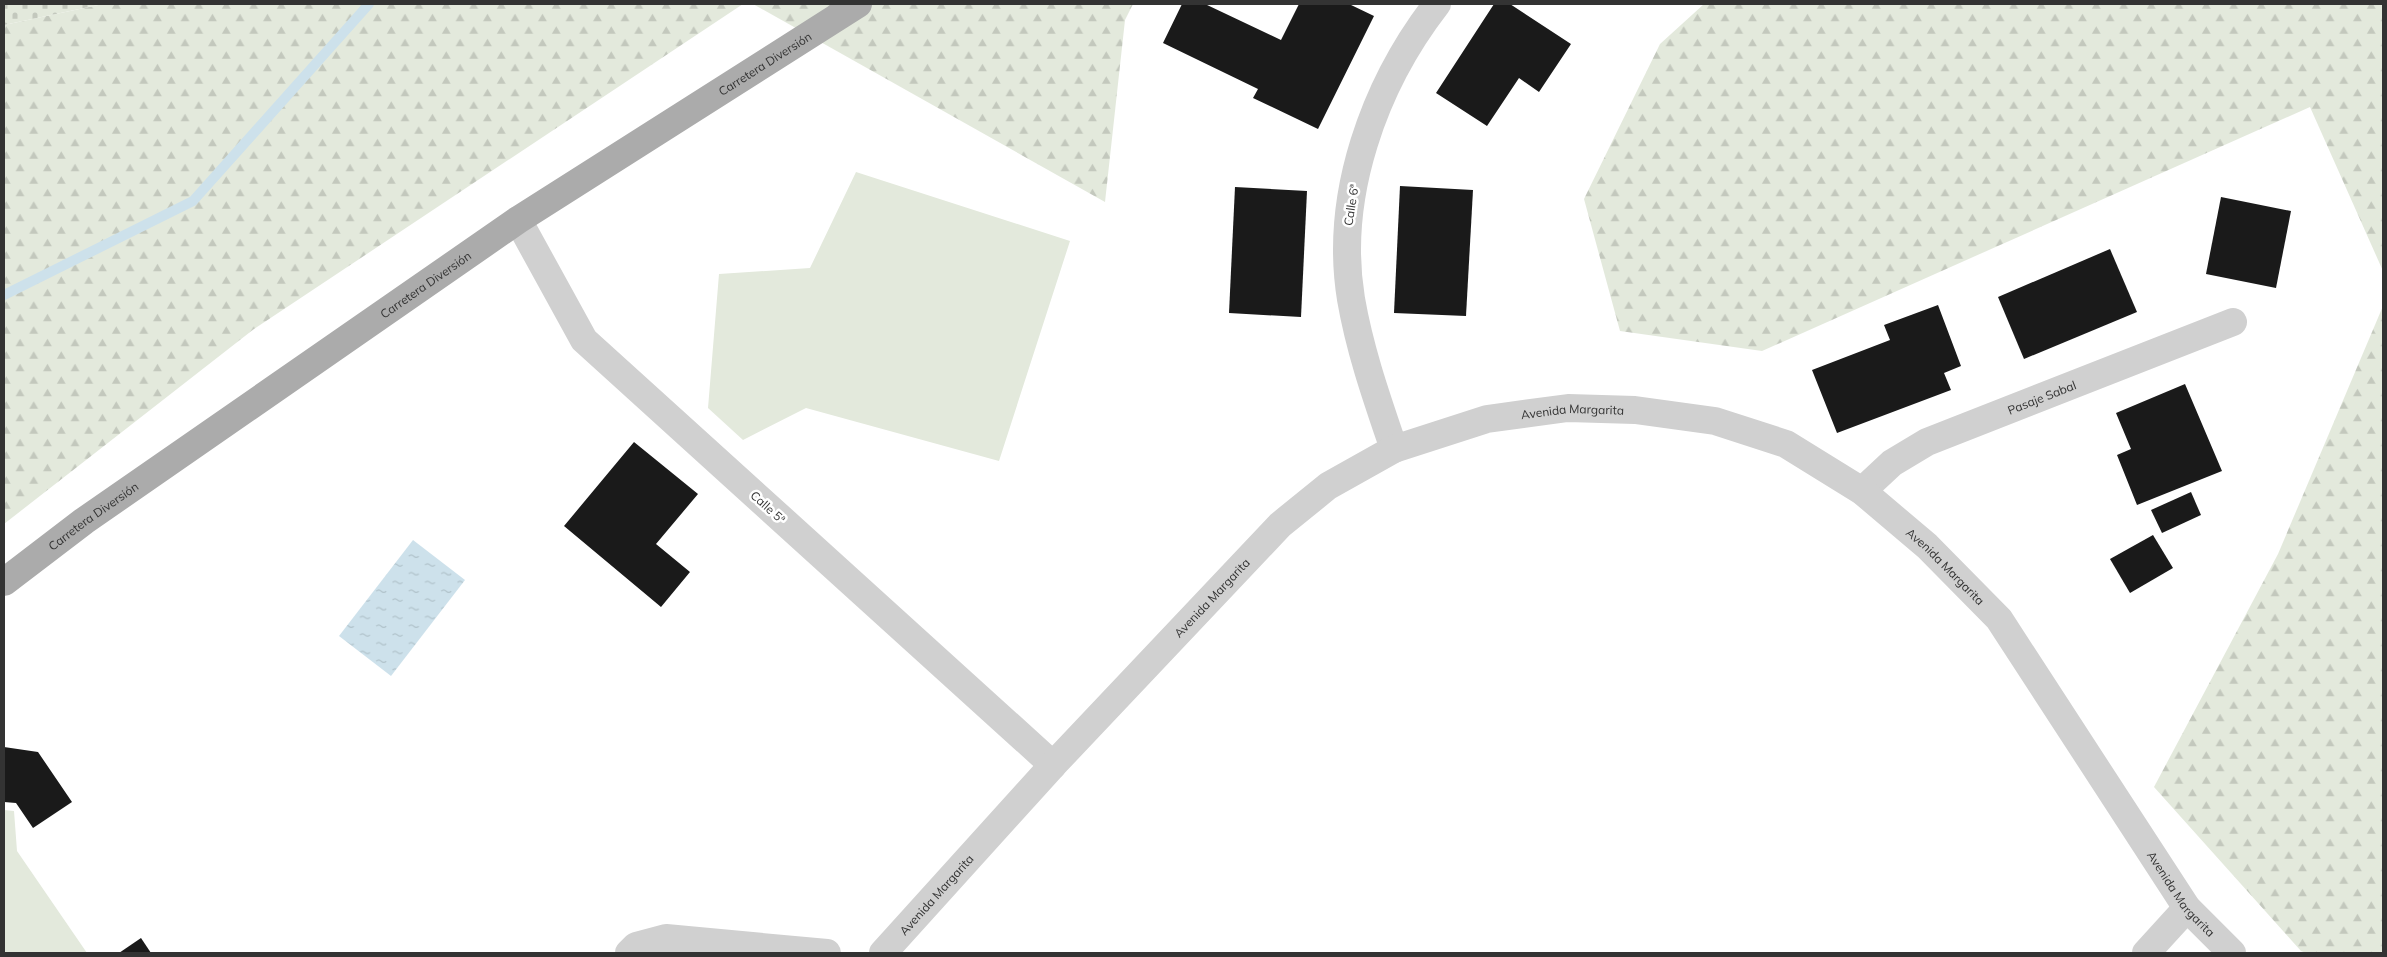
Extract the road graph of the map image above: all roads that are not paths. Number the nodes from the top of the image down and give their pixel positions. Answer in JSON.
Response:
{"nodes":[{"id":1,"x":858,"y":4,"type":"edge"},
{"id":2,"x":1437,"y":4,"type":"edge"},
{"id":3,"x":518,"y":220,"type":"junction"},
{"id":4,"x":2232,"y":322,"type":"dead end"},
{"id":5,"x":1394,"y":449,"type":"junction"},
{"id":6,"x":1862,"y":491,"type":"junction"},
{"id":7,"x":4,"y":582,"type":"edge"},
{"id":8,"x":1053,"y":765,"type":"junction"},
{"id":9,"x":2187,"y":908,"type":"junction"},
{"id":10,"x":629,"y":953,"type":"edge"},
{"id":11,"x":827,"y":953,"type":"edge"},
{"id":12,"x":883,"y":953,"type":"edge"},
{"id":13,"x":2146,"y":953,"type":"edge"},
{"id":14,"x":2232,"y":953,"type":"edge"}],
"edges":[{"from":1,"to":3,"type":"main road","name":"Carretera Diversión"},
{"from":2,"to":5,"type":"street","name":"Calle 6ª"},
{"from":3,"to":7,"type":"main road","name":"Carretera Diversión"},
{"from":3,"to":8,"type":"street","name":"Calle 5ª"},
{"from":4,"to":6,"type":"street","name":"Pasaje Sabal"},
{"from":5,"to":6,"type":"street","name":"Avenida Margarita"},
{"from":5,"to":8,"type":"street","name":"Avenida Margarita"},
{"from":6,"to":9,"type":"street","name":"Avenida Margarita"},
{"from":8,"to":12,"type":"street","name":"Avenida Margarita"},
{"from":9,"to":13,"type":"street"},
{"from":9,"to":14,"type":"street","name":"Avenida Margarita"},
{"from":10,"to":11,"type":"street"}]}
